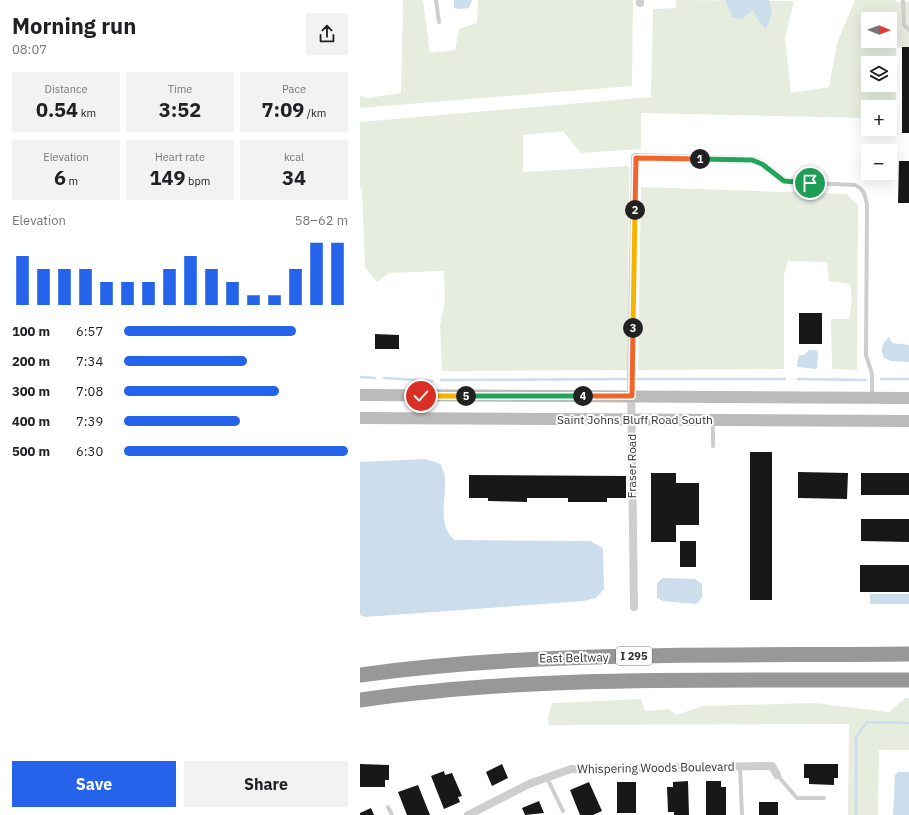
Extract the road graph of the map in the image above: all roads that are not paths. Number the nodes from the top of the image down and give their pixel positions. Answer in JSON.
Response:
{"nodes":[{"id":1,"x":436,"y":0,"type":"edge"},
{"id":2,"x":904,"y":0,"type":"edge"},
{"id":3,"x":439,"y":22,"type":"dead end"},
{"id":4,"x":909,"y":30,"type":"edge"},
{"id":5,"x":810,"y":183,"type":"joint"},
{"id":6,"x":360,"y":395,"type":"edge"},
{"id":7,"x":632,"y":396,"type":"junction"},
{"id":8,"x":872,"y":398,"type":"junction"},
{"id":9,"x":909,"y":398,"type":"edge"},
{"id":10,"x":360,"y":418,"type":"edge"},
{"id":11,"x":632,"y":420,"type":"junction"},
{"id":12,"x":713,"y":420,"type":"junction"},
{"id":13,"x":909,"y":421,"type":"edge"},
{"id":14,"x":713,"y":446,"type":"dead end"},
{"id":15,"x":634,"y":607,"type":"dead end"},
{"id":16,"x":909,"y":654,"type":"edge"},
{"id":17,"x":360,"y":675,"type":"edge"},
{"id":18,"x":909,"y":680,"type":"edge"},
{"id":19,"x":360,"y":700,"type":"edge"},
{"id":20,"x":740,"y":767,"type":"junction"},
{"id":21,"x":778,"y":775,"type":"joint"},
{"id":22,"x":547,"y":777,"type":"junction"},
{"id":23,"x":824,"y":798,"type":"dead end"},
{"id":24,"x":388,"y":807,"type":"dead end"},
{"id":25,"x":563,"y":811,"type":"dead end"},
{"id":26,"x":392,"y":815,"type":"edge"},
{"id":27,"x":468,"y":815,"type":"edge"},
{"id":28,"x":742,"y":815,"type":"edge"}],
"edges":[{"from":1,"to":3,"type":"lane"},
{"from":2,"to":4,"type":"lane"},
{"from":5,"to":7,"type":"street","name":"Fraser Road"},
{"from":5,"to":8,"type":"lane"},
{"from":6,"to":7,"type":"main road","name":"Saint Johns Bluff Road South"},
{"from":7,"to":8,"type":"main road","name":"Saint Johns Bluff Road South"},
{"from":7,"to":11,"type":"street","name":"Fraser Road"},
{"from":8,"to":9,"type":"main road","name":"Saint Johns Bluff Road South"},
{"from":10,"to":11,"type":"main road","name":"Saint Johns Bluff Road South"},
{"from":11,"to":12,"type":"main road","name":"Saint Johns Bluff Road South"},
{"from":11,"to":15,"type":"street","name":"Fraser Road"},
{"from":12,"to":13,"type":"main road","name":"Saint Johns Bluff Road South"},
{"from":12,"to":14,"type":"lane"},
{"from":16,"to":17,"type":"highway","name":"East Beltway","number":"I 295"},
{"from":18,"to":19,"type":"highway","name":"East Beltway","number":"I 295"},
{"from":20,"to":21,"type":"street","name":"Whispering Woods Boulevard"},
{"from":20,"to":22,"type":"street","name":"Whispering Woods Boulevard"},
{"from":20,"to":28,"type":"lane"},
{"from":21,"to":23,"type":"lane"},
{"from":22,"to":25,"type":"lane"},
{"from":22,"to":27,"type":"street","name":"Whispering Woods Boulevard"},
{"from":24,"to":26,"type":"lane"}]}
